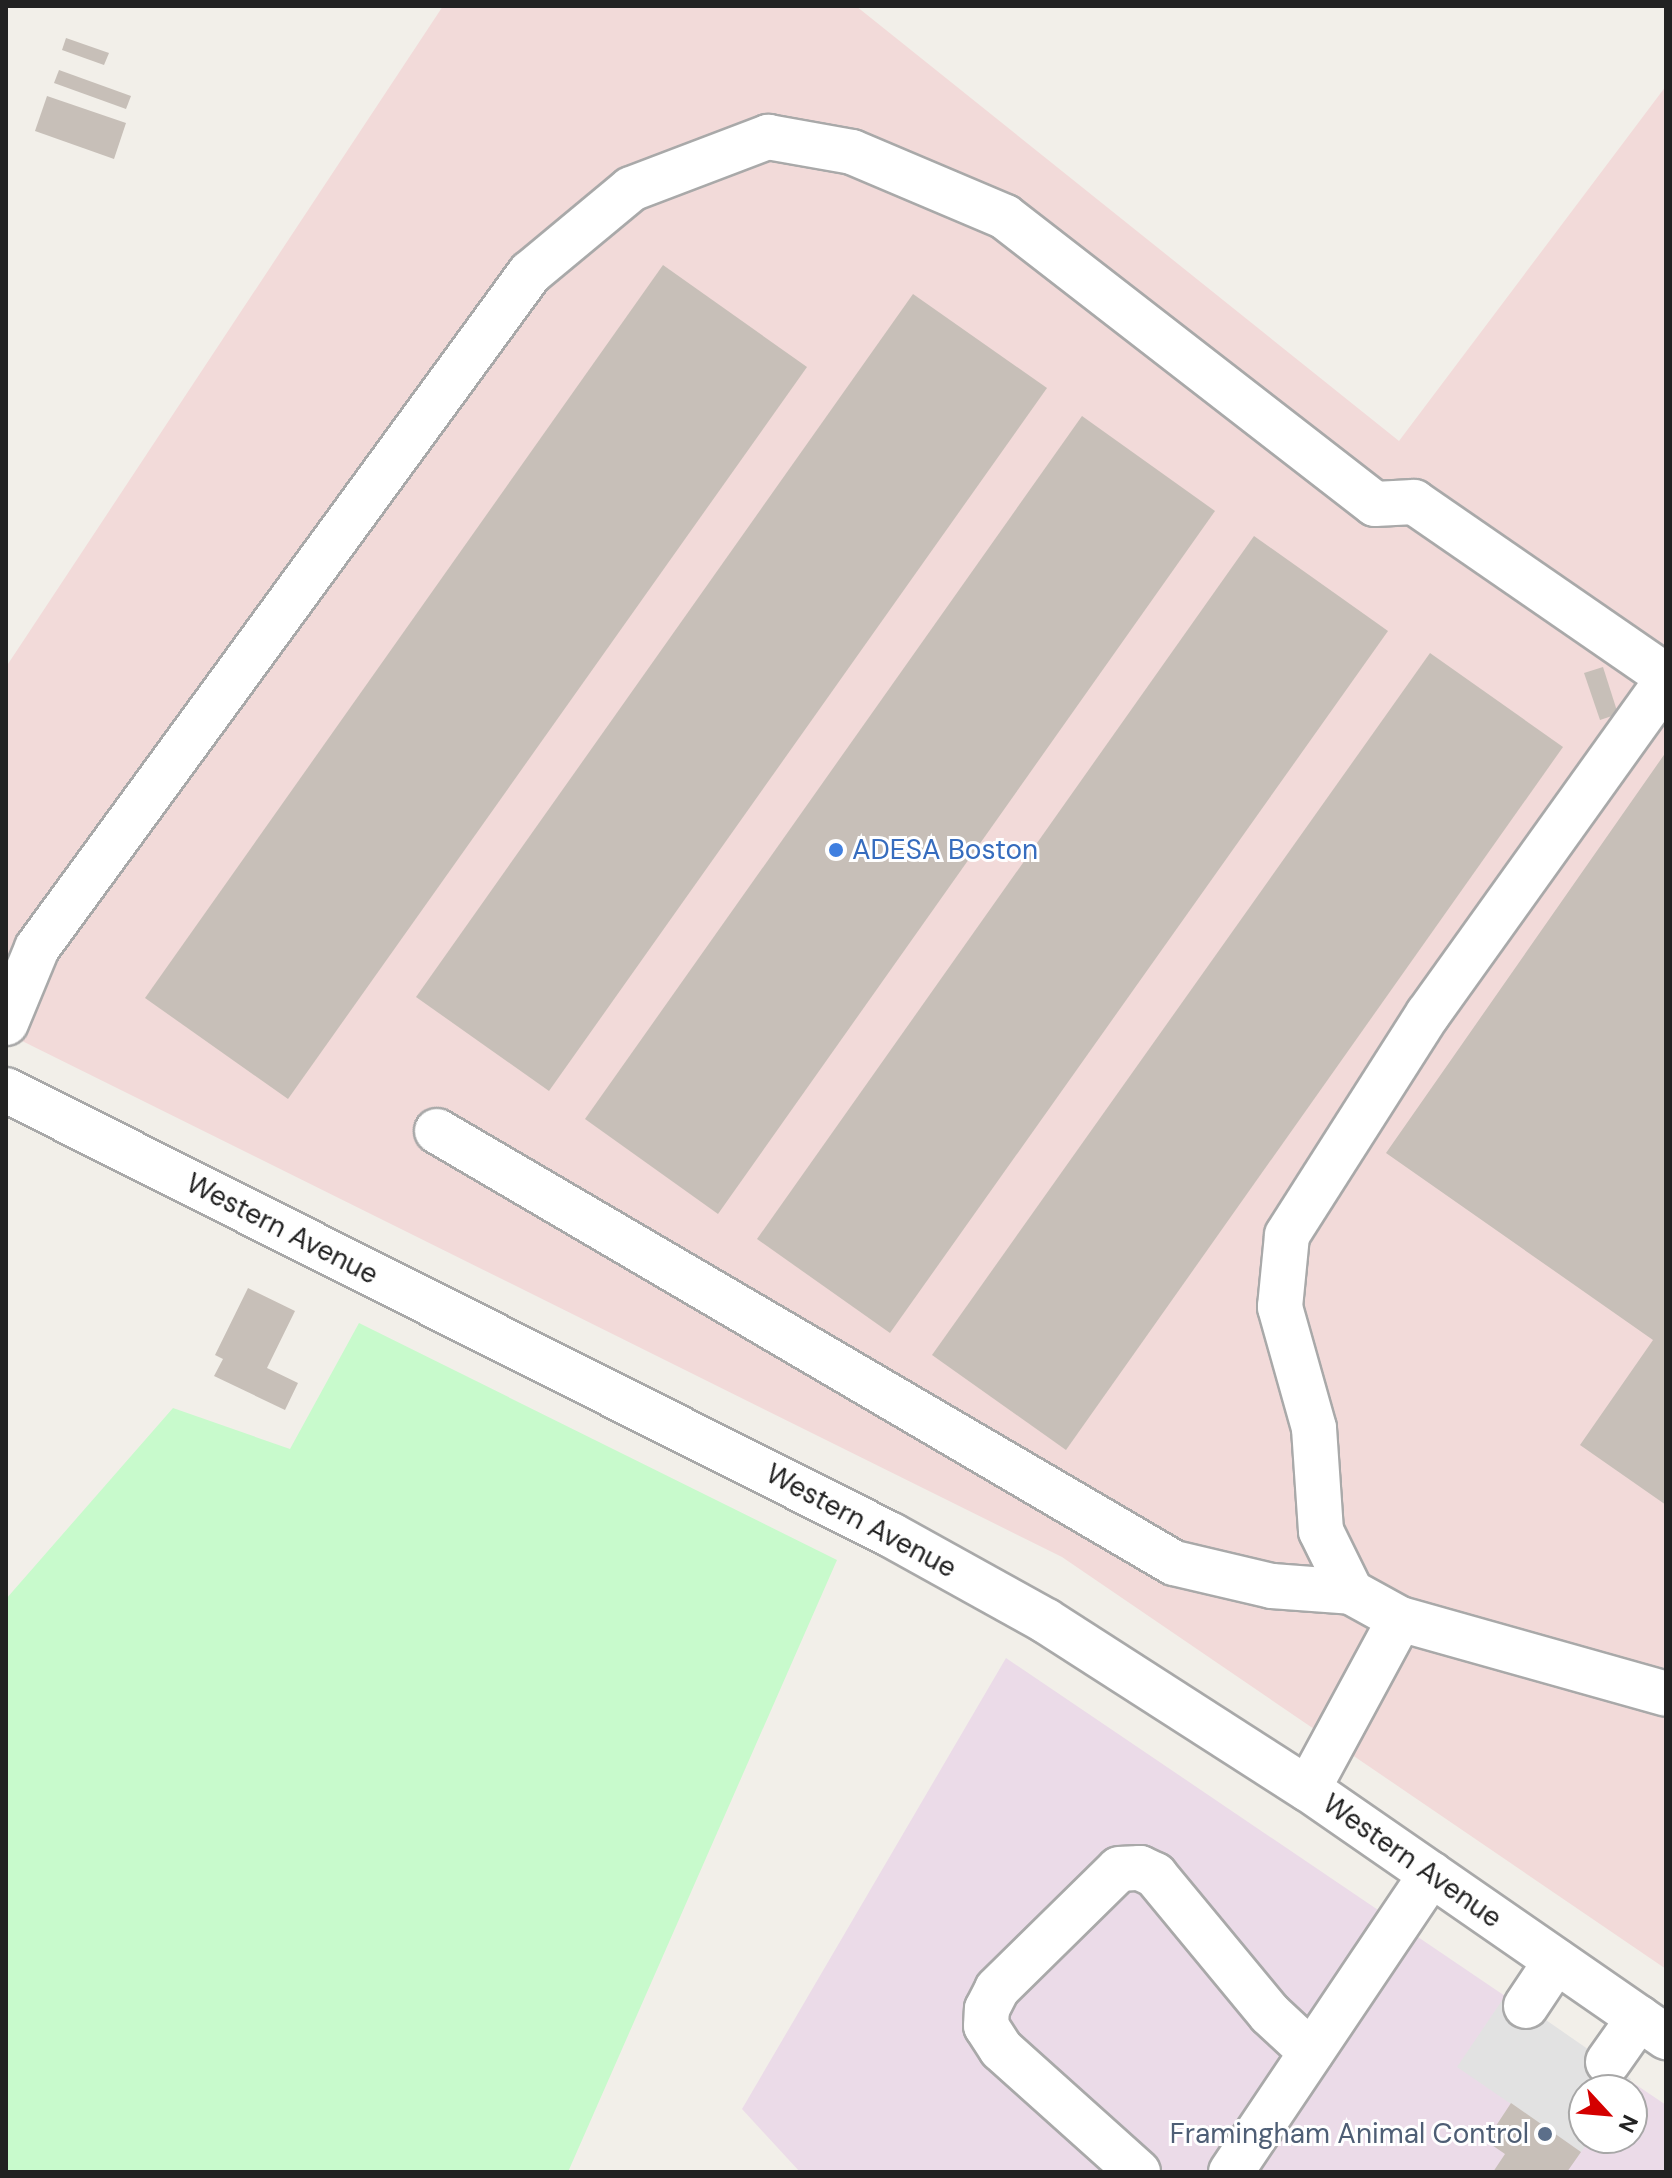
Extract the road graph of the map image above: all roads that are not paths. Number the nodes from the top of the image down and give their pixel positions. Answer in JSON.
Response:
{"nodes":[{"id":1,"x":1666,"y":679,"type":"edge"},
{"id":2,"x":6,"y":1023,"type":"edge"},
{"id":3,"x":6,"y":1090,"type":"edge"},
{"id":4,"x":437,"y":1131,"type":"dead end"},
{"id":5,"x":1351,"y":1592,"type":"junction"},
{"id":6,"x":1400,"y":1619,"type":"junction"},
{"id":7,"x":1666,"y":1694,"type":"edge"},
{"id":8,"x":1308,"y":1789,"type":"junction"},
{"id":9,"x":1431,"y":1874,"type":"junction"},
{"id":10,"x":1556,"y":1961,"type":"junction"},
{"id":11,"x":1526,"y":2006,"type":"dead end"},
{"id":12,"x":1652,"y":2028,"type":"edge"},
{"id":13,"x":1311,"y":2052,"type":"junction"},
{"id":14,"x":1608,"y":2062,"type":"dead end"},
{"id":15,"x":1138,"y":2172,"type":"edge"},
{"id":16,"x":1231,"y":2172,"type":"edge"}],
"edges":[{"from":1,"to":2,"type":"street"},
{"from":1,"to":5,"type":"street"},
{"from":3,"to":8,"type":"street","name":"Western Avenue"},
{"from":4,"to":5,"type":"street"},
{"from":5,"to":6,"type":"street"},
{"from":6,"to":7,"type":"street"},
{"from":6,"to":8,"type":"street"},
{"from":8,"to":9,"type":"street","name":"Western Avenue"},
{"from":9,"to":10,"type":"street","name":"Western Avenue"},
{"from":9,"to":13,"type":"street"},
{"from":10,"to":11,"type":"street"},
{"from":10,"to":12,"type":"street","name":"Western Avenue"},
{"from":12,"to":14,"type":"street"},
{"from":13,"to":15,"type":"street"},
{"from":13,"to":16,"type":"street"}]}
